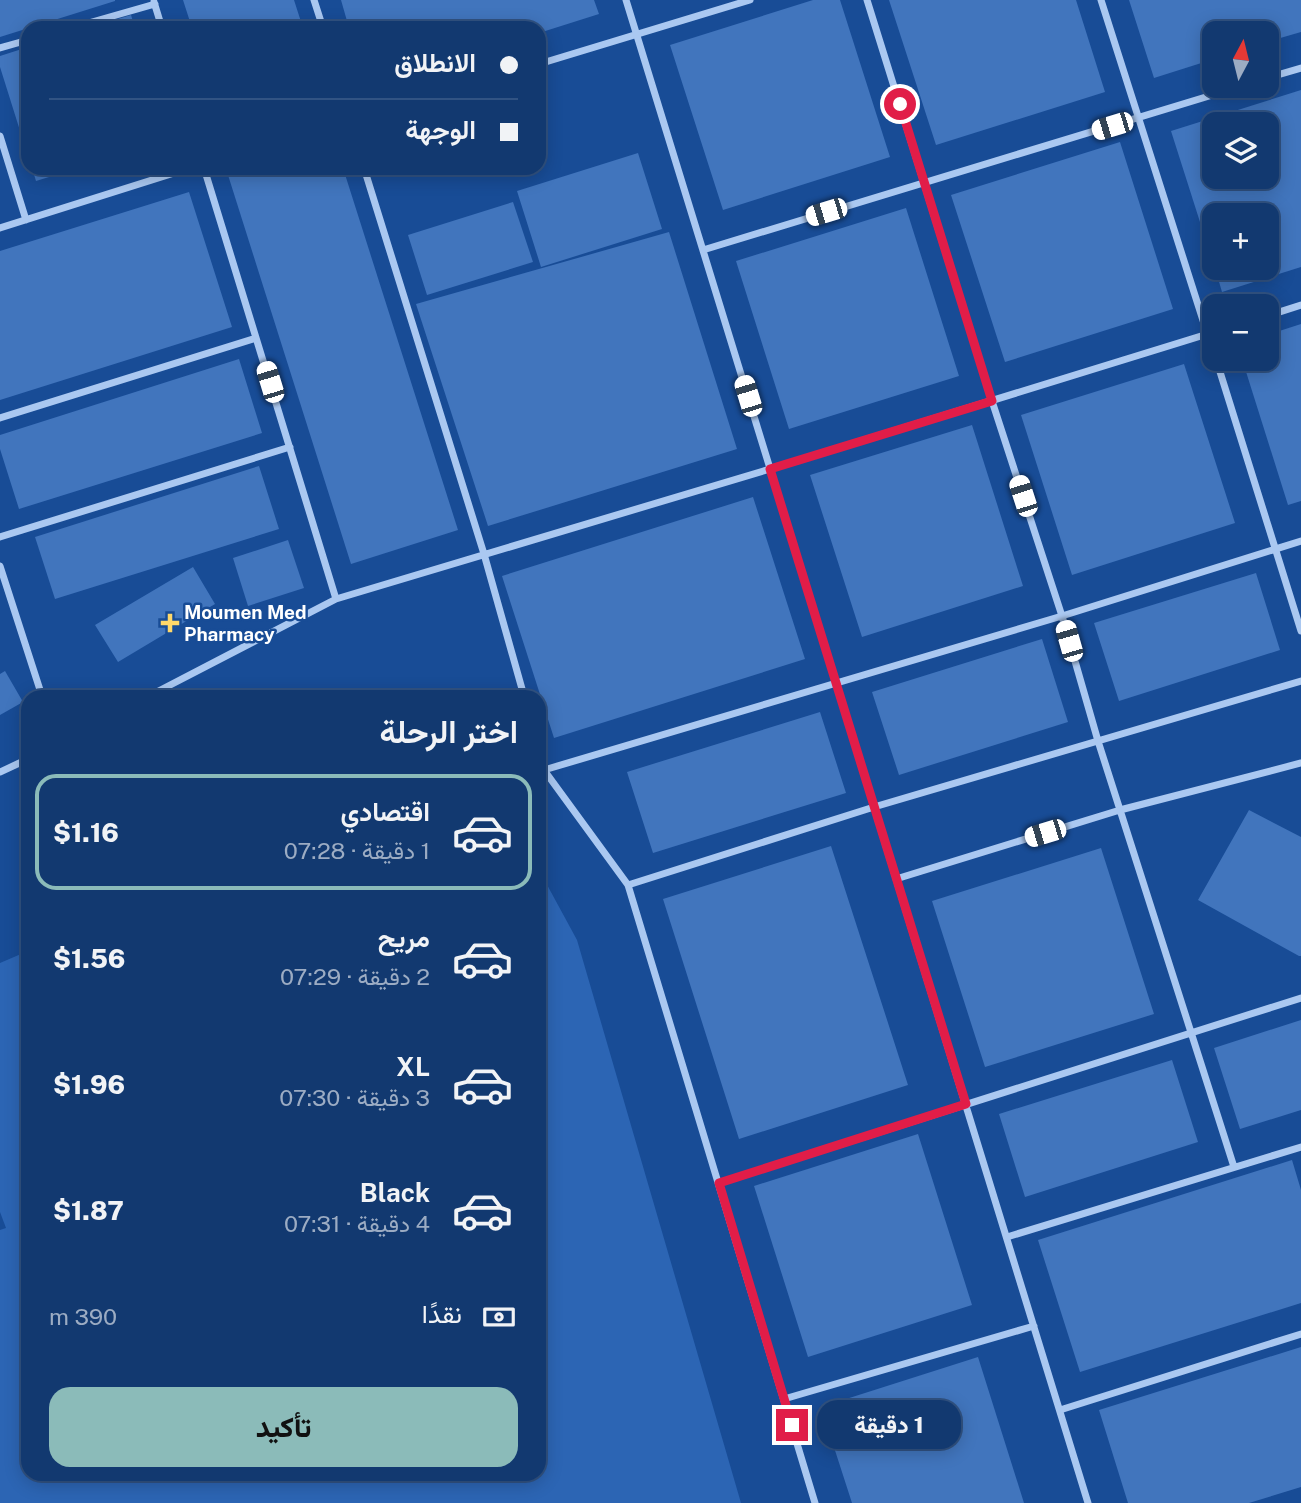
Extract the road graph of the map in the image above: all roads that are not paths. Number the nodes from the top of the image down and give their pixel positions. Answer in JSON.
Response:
{"nodes":[{"id":1,"x":314,"y":0,"type":"edge"},
{"id":2,"x":626,"y":0,"type":"edge"},
{"id":3,"x":750,"y":0,"type":"edge"},
{"id":4,"x":867,"y":0,"type":"edge"},
{"id":5,"x":1101,"y":0,"type":"edge"},
{"id":6,"x":154,"y":2,"type":"edge"},
{"id":7,"x":93,"y":21,"type":"edge"},
{"id":8,"x":160,"y":21,"type":"edge"},
{"id":9,"x":321,"y":21,"type":"edge"},
{"id":10,"x":637,"y":34,"type":"junction"},
{"id":11,"x":21,"y":42,"type":"edge"},
{"id":12,"x":0,"y":48,"type":"edge"},
{"id":13,"x":546,"y":62,"type":"edge"},
{"id":14,"x":1301,"y":68,"type":"edge"},
{"id":15,"x":1279,"y":74,"type":"edge"},
{"id":16,"x":1202,"y":98,"type":"edge"},
{"id":17,"x":1139,"y":117,"type":"junction"},
{"id":18,"x":0,"y":136,"type":"edge"},
{"id":19,"x":168,"y":175,"type":"edge"},
{"id":20,"x":206,"y":175,"type":"edge"},
{"id":21,"x":366,"y":175,"type":"edge"},
{"id":22,"x":925,"y":183,"type":"junction"},
{"id":23,"x":26,"y":220,"type":"junction"},
{"id":24,"x":0,"y":228,"type":"edge"},
{"id":25,"x":703,"y":250,"type":"junction"},
{"id":26,"x":1301,"y":305,"type":"edge"},
{"id":27,"x":1202,"y":306,"type":"edge"},
{"id":28,"x":1279,"y":312,"type":"edge"},
{"id":29,"x":1202,"y":336,"type":"edge"},
{"id":30,"x":256,"y":338,"type":"junction"},
{"id":31,"x":1219,"y":371,"type":"edge"},
{"id":32,"x":992,"y":401,"type":"junction"},
{"id":33,"x":0,"y":418,"type":"edge"},
{"id":34,"x":290,"y":447,"type":"junction"},
{"id":35,"x":770,"y":469,"type":"junction"},
{"id":36,"x":0,"y":537,"type":"edge"},
{"id":37,"x":1301,"y":541,"type":"edge"},
{"id":38,"x":1275,"y":549,"type":"junction"},
{"id":39,"x":484,"y":554,"type":"junction"},
{"id":40,"x":0,"y":566,"type":"edge"},
{"id":41,"x":336,"y":599,"type":"junction"},
{"id":42,"x":1062,"y":616,"type":"junction"},
{"id":43,"x":1301,"y":631,"type":"edge"},
{"id":44,"x":1301,"y":681,"type":"edge"},
{"id":45,"x":836,"y":684,"type":"junction"},
{"id":46,"x":40,"y":690,"type":"edge"},
{"id":47,"x":161,"y":690,"type":"edge"},
{"id":48,"x":522,"y":690,"type":"edge"},
{"id":49,"x":1098,"y":741,"type":"junction"},
{"id":50,"x":21,"y":762,"type":"edge"},
{"id":51,"x":1301,"y":763,"type":"edge"},
{"id":52,"x":546,"y":769,"type":"edge"},
{"id":53,"x":0,"y":772,"type":"edge"},
{"id":54,"x":546,"y":773,"type":"edge"},
{"id":55,"x":874,"y":807,"type":"junction"},
{"id":56,"x":1120,"y":810,"type":"junction"},
{"id":57,"x":896,"y":879,"type":"junction"},
{"id":58,"x":628,"y":885,"type":"junction"},
{"id":59,"x":1301,"y":998,"type":"edge"},
{"id":60,"x":1190,"y":1033,"type":"junction"},
{"id":61,"x":966,"y":1104,"type":"junction"},
{"id":62,"x":1301,"y":1147,"type":"edge"},
{"id":63,"x":1234,"y":1167,"type":"junction"},
{"id":64,"x":719,"y":1183,"type":"junction"},
{"id":65,"x":1007,"y":1237,"type":"junction"},
{"id":66,"x":1034,"y":1326,"type":"junction"},
{"id":67,"x":1301,"y":1334,"type":"edge"},
{"id":68,"x":784,"y":1399,"type":"junction"},
{"id":69,"x":1060,"y":1410,"type":"junction"},
{"id":70,"x":815,"y":1503,"type":"edge"},
{"id":71,"x":1088,"y":1503,"type":"edge"}],
"edges":[{"from":1,"to":9,"type":"street"},
{"from":2,"to":10,"type":"street"},
{"from":3,"to":10,"type":"street"},
{"from":4,"to":22,"type":"street"},
{"from":5,"to":17,"type":"street"},
{"from":6,"to":7,"type":"street"},
{"from":6,"to":8,"type":"street"},
{"from":10,"to":13,"type":"street"},
{"from":10,"to":25,"type":"street"},
{"from":11,"to":12,"type":"street"},
{"from":14,"to":15,"type":"street"},
{"from":16,"to":17,"type":"street"},
{"from":17,"to":22,"type":"street"},
{"from":17,"to":27,"type":"street"},
{"from":18,"to":23,"type":"street"},
{"from":19,"to":23,"type":"street"},
{"from":20,"to":30,"type":"street"},
{"from":21,"to":39,"type":"street"},
{"from":22,"to":25,"type":"street"},
{"from":22,"to":32,"type":"street"},
{"from":23,"to":24,"type":"street"},
{"from":25,"to":35,"type":"street"},
{"from":26,"to":28,"type":"street"},
{"from":29,"to":32,"type":"street"},
{"from":30,"to":33,"type":"street"},
{"from":30,"to":34,"type":"street"},
{"from":31,"to":38,"type":"street"},
{"from":32,"to":35,"type":"street"},
{"from":32,"to":42,"type":"street"},
{"from":34,"to":36,"type":"street"},
{"from":34,"to":41,"type":"street"},
{"from":35,"to":39,"type":"street"},
{"from":35,"to":45,"type":"street"},
{"from":37,"to":38,"type":"street"},
{"from":38,"to":42,"type":"street"},
{"from":38,"to":43,"type":"street"},
{"from":39,"to":41,"type":"street"},
{"from":39,"to":48,"type":"street"},
{"from":40,"to":46,"type":"street"},
{"from":41,"to":47,"type":"street"},
{"from":42,"to":45,"type":"street"},
{"from":42,"to":49,"type":"street"},
{"from":44,"to":49,"type":"street"},
{"from":45,"to":52,"type":"street"},
{"from":45,"to":55,"type":"street"},
{"from":49,"to":55,"type":"street"},
{"from":49,"to":56,"type":"street"},
{"from":50,"to":53,"type":"street"},
{"from":51,"to":56,"type":"street"},
{"from":54,"to":58,"type":"street"},
{"from":55,"to":57,"type":"street"},
{"from":55,"to":58,"type":"street"},
{"from":56,"to":57,"type":"street"},
{"from":56,"to":60,"type":"street"},
{"from":57,"to":61,"type":"street"},
{"from":58,"to":64,"type":"street"},
{"from":59,"to":60,"type":"street"},
{"from":60,"to":61,"type":"street"},
{"from":60,"to":63,"type":"street"},
{"from":61,"to":64,"type":"street"},
{"from":61,"to":65,"type":"street"},
{"from":62,"to":63,"type":"street"},
{"from":63,"to":65,"type":"street"},
{"from":64,"to":68,"type":"street"},
{"from":65,"to":66,"type":"street"},
{"from":66,"to":68,"type":"street"},
{"from":66,"to":69,"type":"street"},
{"from":67,"to":69,"type":"street"},
{"from":68,"to":70,"type":"street"},
{"from":69,"to":71,"type":"street"}]}
